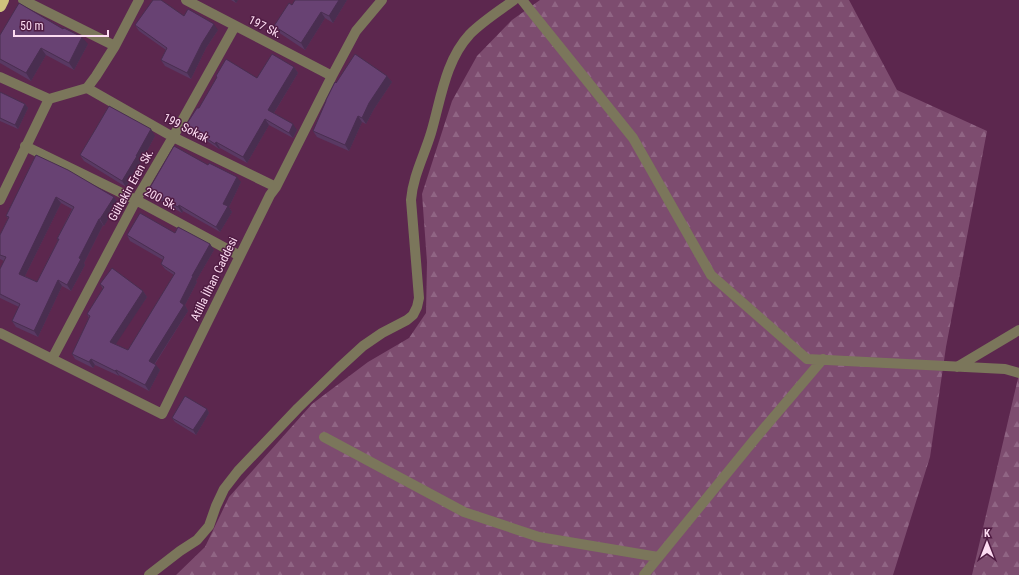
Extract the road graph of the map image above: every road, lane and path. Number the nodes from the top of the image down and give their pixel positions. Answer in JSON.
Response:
{"nodes":[{"id":1,"x":3,"y":0,"type":"edge"},
{"id":2,"x":23,"y":0,"type":"edge"},
{"id":3,"x":139,"y":0,"type":"edge"},
{"id":4,"x":186,"y":0,"type":"edge"},
{"id":5,"x":382,"y":0,"type":"edge"},
{"id":6,"x":514,"y":0,"type":"edge"},
{"id":7,"x":522,"y":0,"type":"edge"},
{"id":8,"x":0,"y":6,"type":"edge"},
{"id":9,"x":235,"y":26,"type":"junction"},
{"id":10,"x":115,"y":46,"type":"junction"},
{"id":11,"x":332,"y":76,"type":"junction"},
{"id":12,"x":0,"y":77,"type":"edge"},
{"id":13,"x":86,"y":88,"type":"junction"},
{"id":14,"x":49,"y":99,"type":"junction"},
{"id":15,"x":173,"y":136,"type":"junction"},
{"id":16,"x":25,"y":146,"type":"junction"},
{"id":17,"x":276,"y":187,"type":"junction"},
{"id":18,"x":0,"y":200,"type":"edge"},
{"id":19,"x":136,"y":200,"type":"junction"},
{"id":20,"x":240,"y":256,"type":"junction"},
{"id":21,"x":1019,"y":330,"type":"edge"},
{"id":22,"x":0,"y":333,"type":"edge"},
{"id":23,"x":52,"y":359,"type":"junction"},
{"id":24,"x":823,"y":359,"type":"junction"},
{"id":25,"x":957,"y":367,"type":"junction"},
{"id":26,"x":1019,"y":373,"type":"edge"},
{"id":27,"x":324,"y":437,"type":"dead end"},
{"id":28,"x":658,"y":558,"type":"junction"},
{"id":29,"x":150,"y":575,"type":"edge"},
{"id":30,"x":644,"y":575,"type":"edge"}],
"edges":[{"from":1,"to":8,"type":"highway"},
{"from":2,"to":10,"type":"street"},
{"from":3,"to":10,"type":"street"},
{"from":4,"to":9,"type":"street","name":"197 Sk."},
{"from":5,"to":11,"type":"street","name":"Atilla İlhan Caddesi"},
{"from":6,"to":29,"type":"street"},
{"from":7,"to":24,"type":"street"},
{"from":9,"to":11,"type":"street","name":"197 Sk."},
{"from":9,"to":15,"type":"street","name":"Gültekin Eren Sk."},
{"from":10,"to":13,"type":"street"},
{"from":11,"to":17,"type":"street","name":"Atilla İlhan Caddesi"},
{"from":12,"to":14,"type":"street"},
{"from":13,"to":14,"type":"street"},
{"from":13,"to":15,"type":"street","name":"199 Sokak"},
{"from":14,"to":16,"type":"street"},
{"from":15,"to":17,"type":"street","name":"199 Sokak"},
{"from":15,"to":19,"type":"street","name":"Gültekin Eren Sk."},
{"from":16,"to":18,"type":"street"},
{"from":16,"to":19,"type":"street","name":"200 Sk."},
{"from":17,"to":20,"type":"street","name":"Atilla İlhan Caddesi"},
{"from":19,"to":20,"type":"street","name":"200 Sk."},
{"from":19,"to":23,"type":"street","name":"Gültekin Eren Sk."},
{"from":20,"to":23,"type":"street","name":"Atilla İlhan Caddesi"},
{"from":21,"to":25,"type":"street"},
{"from":22,"to":23,"type":"street","name":"Atilla İlhan Caddesi"},
{"from":24,"to":25,"type":"street"},
{"from":24,"to":28,"type":"street"},
{"from":25,"to":26,"type":"street"},
{"from":27,"to":28,"type":"street"},
{"from":28,"to":30,"type":"street"}]}
